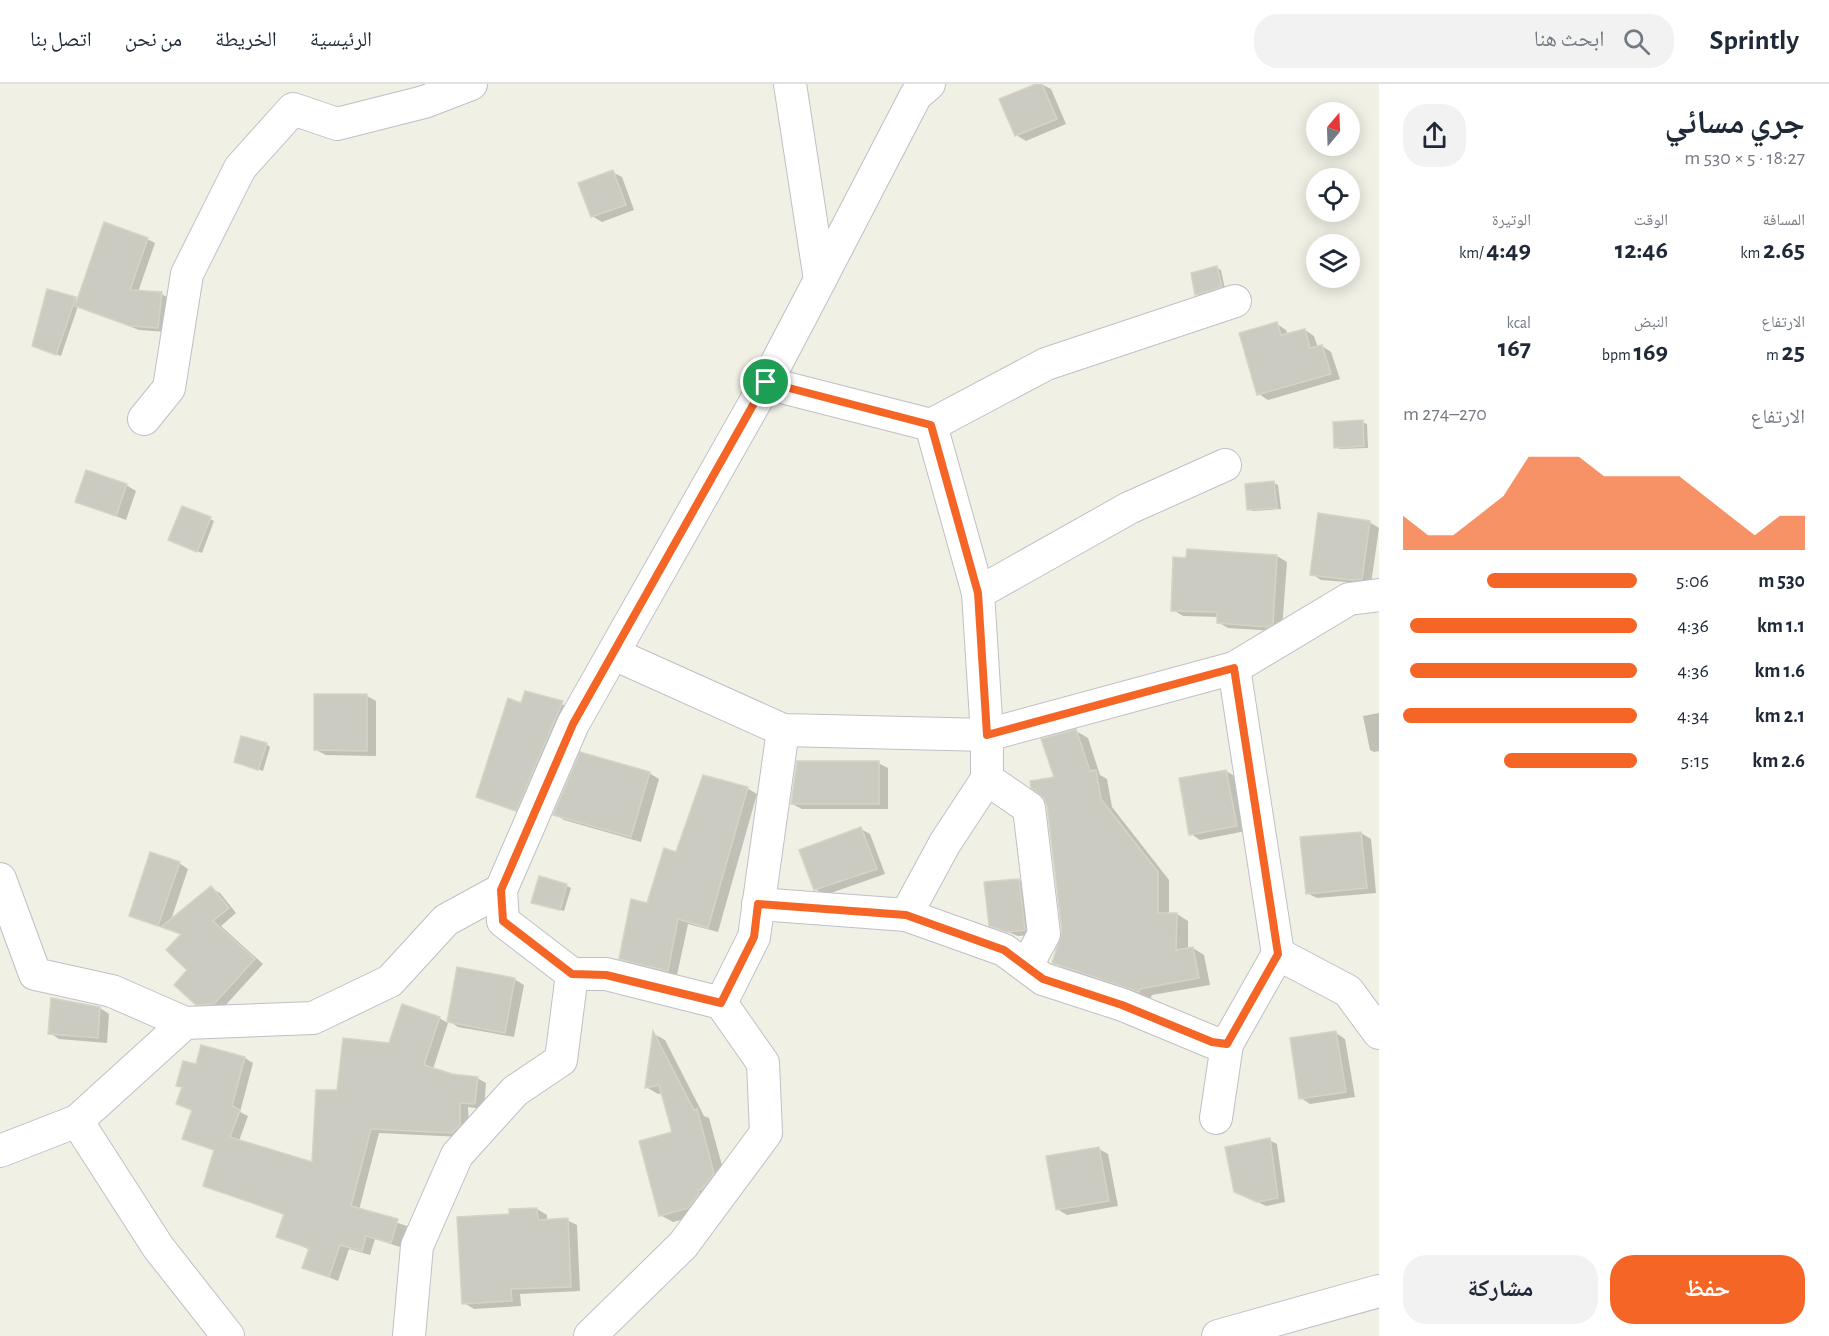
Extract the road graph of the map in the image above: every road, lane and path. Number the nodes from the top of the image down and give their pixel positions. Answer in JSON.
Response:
{"nodes":[{"id":1,"x":471,"y":84,"type":"edge"},
{"id":2,"x":790,"y":84,"type":"edge"},
{"id":3,"x":929,"y":84,"type":"edge"},
{"id":4,"x":820,"y":280,"type":"junction"},
{"id":5,"x":1235,"y":301,"type":"dead end"},
{"id":6,"x":766,"y":382,"type":"junction"},
{"id":7,"x":144,"y":419,"type":"dead end"},
{"id":8,"x":931,"y":425,"type":"junction"},
{"id":9,"x":1226,"y":465,"type":"dead end"},
{"id":10,"x":978,"y":593,"type":"junction"},
{"id":11,"x":1379,"y":595,"type":"edge"},
{"id":12,"x":614,"y":654,"type":"junction"},
{"id":13,"x":1234,"y":668,"type":"junction"},
{"id":14,"x":783,"y":730,"type":"junction"},
{"id":15,"x":987,"y":735,"type":"junction"},
{"id":16,"x":987,"y":779,"type":"junction"},
{"id":17,"x":0,"y":879,"type":"edge"},
{"id":18,"x":501,"y":890,"type":"junction"},
{"id":19,"x":758,"y":904,"type":"junction"},
{"id":20,"x":906,"y":915,"type":"junction"},
{"id":21,"x":1278,"y":954,"type":"junction"},
{"id":22,"x":1027,"y":965,"type":"junction"},
{"id":23,"x":572,"y":974,"type":"junction"},
{"id":24,"x":721,"y":1003,"type":"junction"},
{"id":25,"x":185,"y":1023,"type":"junction"},
{"id":26,"x":1379,"y":1033,"type":"edge"},
{"id":27,"x":1227,"y":1044,"type":"junction"},
{"id":28,"x":1216,"y":1118,"type":"dead end"},
{"id":29,"x":77,"y":1121,"type":"junction"},
{"id":30,"x":0,"y":1151,"type":"edge"},
{"id":31,"x":1379,"y":1291,"type":"edge"},
{"id":32,"x":228,"y":1336,"type":"edge"},
{"id":33,"x":409,"y":1336,"type":"edge"},
{"id":34,"x":590,"y":1336,"type":"edge"},
{"id":35,"x":1218,"y":1336,"type":"edge"}],
"edges":[{"from":1,"to":7,"type":"street"},
{"from":2,"to":4,"type":"street"},
{"from":3,"to":4,"type":"street"},
{"from":4,"to":6,"type":"street"},
{"from":5,"to":8,"type":"street"},
{"from":6,"to":8,"type":"street"},
{"from":6,"to":12,"type":"street"},
{"from":8,"to":10,"type":"street"},
{"from":9,"to":10,"type":"street"},
{"from":10,"to":15,"type":"street"},
{"from":11,"to":13,"type":"street"},
{"from":12,"to":14,"type":"street"},
{"from":12,"to":18,"type":"street"},
{"from":13,"to":15,"type":"street"},
{"from":13,"to":21,"type":"street"},
{"from":14,"to":15,"type":"street"},
{"from":14,"to":19,"type":"street"},
{"from":15,"to":16,"type":"street"},
{"from":16,"to":20,"type":"street"},
{"from":16,"to":22,"type":"street"},
{"from":17,"to":25,"type":"street"},
{"from":18,"to":23,"type":"street"},
{"from":18,"to":25,"type":"street"},
{"from":19,"to":20,"type":"street"},
{"from":19,"to":24,"type":"street"},
{"from":20,"to":22,"type":"street"},
{"from":21,"to":26,"type":"street"},
{"from":21,"to":27,"type":"street"},
{"from":22,"to":27,"type":"street"},
{"from":23,"to":24,"type":"street"},
{"from":23,"to":33,"type":"street"},
{"from":24,"to":34,"type":"street"},
{"from":25,"to":29,"type":"street"},
{"from":27,"to":28,"type":"street"},
{"from":29,"to":30,"type":"street"},
{"from":29,"to":32,"type":"street"},
{"from":31,"to":35,"type":"street"}]}
